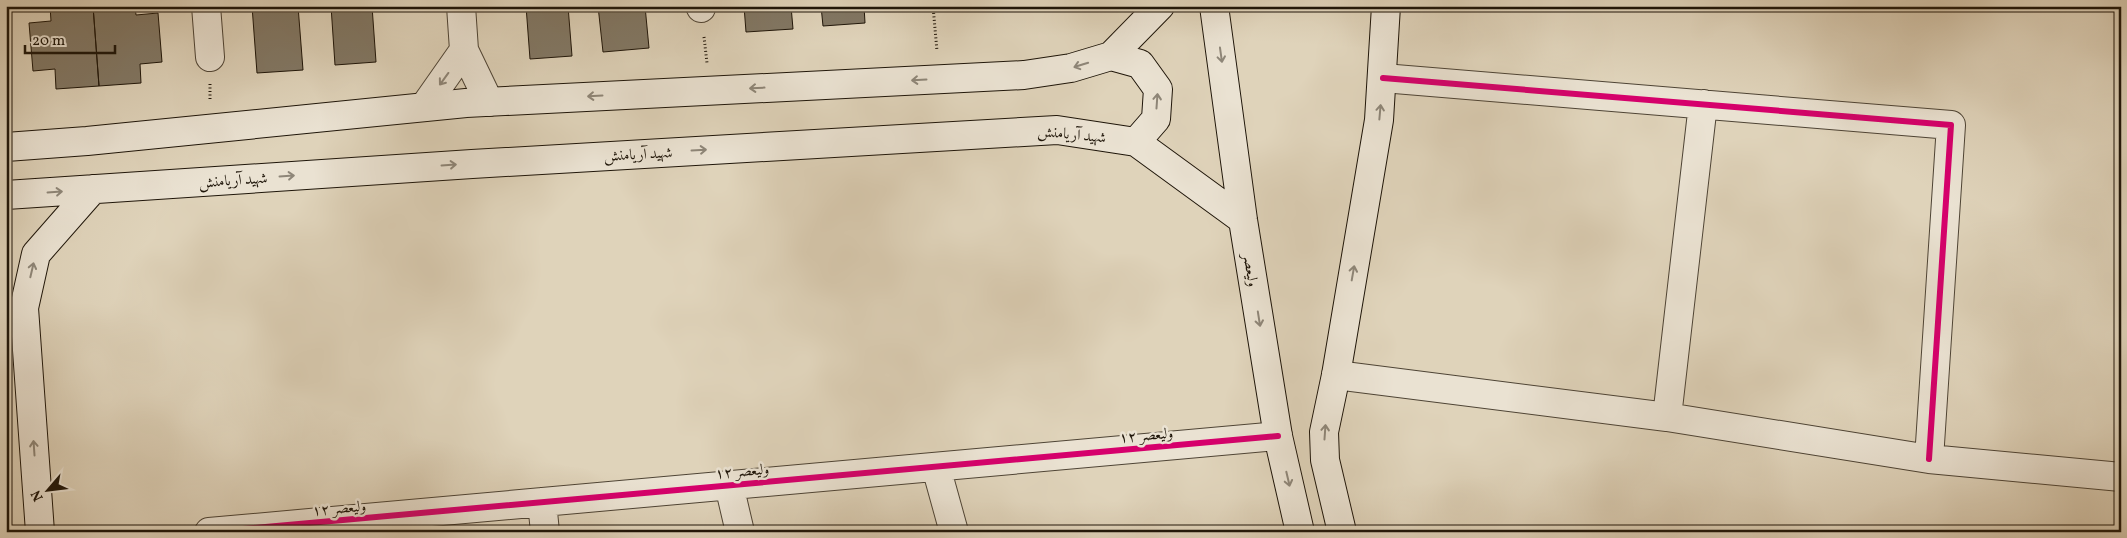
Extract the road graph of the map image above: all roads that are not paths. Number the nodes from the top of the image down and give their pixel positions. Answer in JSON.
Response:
{"nodes":[{"id":1,"x":206,"y":6,"type":"edge"},
{"id":2,"x":461,"y":6,"type":"edge"},
{"id":3,"x":1160,"y":6,"type":"edge"},
{"id":4,"x":1214,"y":6,"type":"edge"},
{"id":5,"x":1386,"y":6,"type":"edge"},
{"id":6,"x":464,"y":50,"type":"junction"},
{"id":7,"x":1111,"y":56,"type":"junction"},
{"id":8,"x":210,"y":57,"type":"road end"},
{"id":9,"x":1382,"y":78,"type":"junction"},
{"id":10,"x":490,"y":102,"type":"junction"},
{"id":11,"x":1703,"y":104,"type":"junction"},
{"id":12,"x":424,"y":107,"type":"junction"},
{"id":13,"x":1136,"y":142,"type":"junction"},
{"id":14,"x":6,"y":147,"type":"edge"},
{"id":15,"x":93,"y":190,"type":"junction"},
{"id":16,"x":6,"y":195,"type":"edge"},
{"id":17,"x":1243,"y":220,"type":"junction"},
{"id":18,"x":15,"y":303,"type":"edge"},
{"id":19,"x":1336,"y":375,"type":"junction"},
{"id":20,"x":1667,"y":417,"type":"junction"},
{"id":21,"x":1278,"y":436,"type":"junction"},
{"id":22,"x":1929,"y":458,"type":"junction"},
{"id":23,"x":936,"y":467,"type":"junction"},
{"id":24,"x":2121,"y":478,"type":"edge"},
{"id":25,"x":729,"y":485,"type":"junction"},
{"id":26,"x":542,"y":502,"type":"junction"},
{"id":27,"x":40,"y":532,"type":"edge"},
{"id":28,"x":209,"y":532,"type":"edge"},
{"id":29,"x":546,"y":532,"type":"edge"},
{"id":30,"x":740,"y":532,"type":"edge"},
{"id":31,"x":954,"y":532,"type":"edge"},
{"id":32,"x":1300,"y":532,"type":"edge"},
{"id":33,"x":1342,"y":532,"type":"edge"}],
"edges":[{"from":1,"to":8,"type":"street"},
{"from":2,"to":6,"type":"street"},
{"from":3,"to":7,"type":"street"},
{"from":4,"to":17,"type":"street","name":"ولیعصر","one_way":true},
{"from":5,"to":9,"type":"street"},
{"from":6,"to":10,"type":"street"},
{"from":6,"to":12,"type":"street","one_way":true},
{"from":7,"to":10,"type":"street","one_way":true},
{"from":13,"to":7,"type":"street","one_way":true},
{"from":9,"to":11,"type":"street"},
{"from":19,"to":9,"type":"street","one_way":true},
{"from":10,"to":12,"type":"street"},
{"from":11,"to":20,"type":"street"},
{"from":11,"to":22,"type":"street"},
{"from":12,"to":14,"type":"street"},
{"from":15,"to":13,"type":"street","name":"شهید آریامنش","one_way":true},
{"from":13,"to":17,"type":"street","name":"شهید آریامنش"},
{"from":16,"to":15,"type":"street","name":"شهید آریامنش","one_way":true},
{"from":18,"to":15,"type":"street","one_way":true},
{"from":17,"to":21,"type":"street","name":"ولیعصر","one_way":true},
{"from":27,"to":18,"type":"street","one_way":true},
{"from":19,"to":20,"type":"street"},
{"from":33,"to":19,"type":"street","one_way":true},
{"from":20,"to":22,"type":"street"},
{"from":21,"to":23,"type":"street","name":"ولیعصر ۱۲"},
{"from":21,"to":32,"type":"street","name":"ولیعصر","one_way":true},
{"from":22,"to":24,"type":"street"},
{"from":23,"to":25,"type":"street","name":"ولیعصر ۱۲"},
{"from":23,"to":31,"type":"street"},
{"from":25,"to":26,"type":"street","name":"ولیعصر ۱۲"},
{"from":25,"to":30,"type":"street"},
{"from":26,"to":28,"type":"street","name":"ولیعصر ۱۲"},
{"from":26,"to":29,"type":"street"}]}
